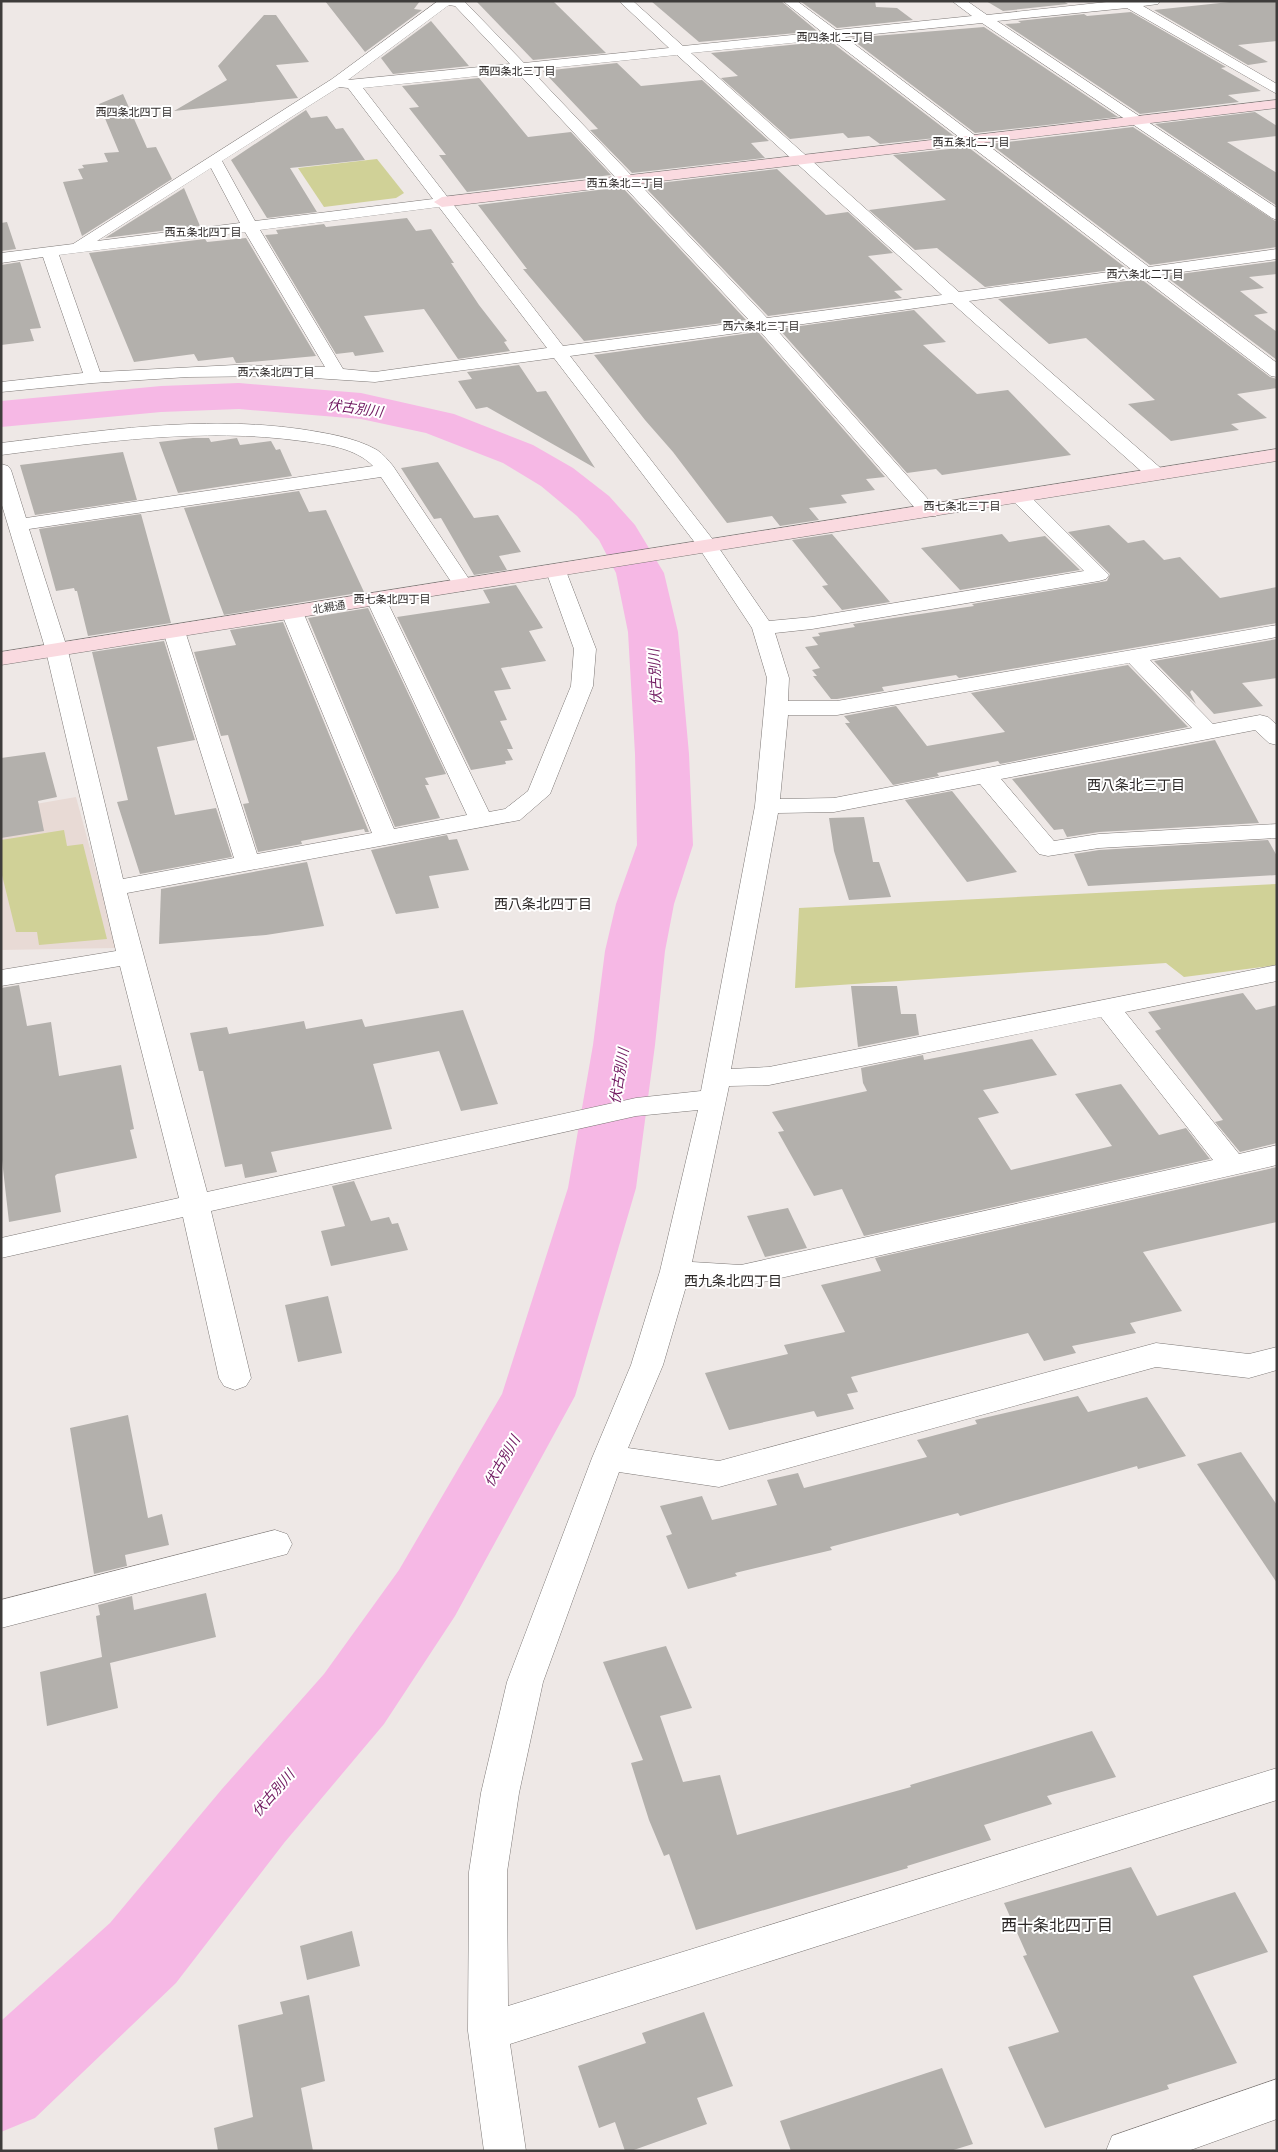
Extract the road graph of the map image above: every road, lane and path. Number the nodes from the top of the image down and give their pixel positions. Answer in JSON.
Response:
{"nodes":[{"id":1,"x":448,"y":1,"type":"edge"},
{"id":2,"x":625,"y":1,"type":"edge"},
{"id":3,"x":789,"y":1,"type":"edge"},
{"id":4,"x":958,"y":1,"type":"edge"},
{"id":5,"x":1154,"y":1,"type":"edge"},
{"id":6,"x":1127,"y":2,"type":"edge"},
{"id":7,"x":984,"y":19,"type":"junction"},
{"id":8,"x":834,"y":35,"type":"junction"},
{"id":9,"x":682,"y":50,"type":"junction"},
{"id":10,"x":520,"y":68,"type":"junction"},
{"id":11,"x":345,"y":84,"type":"junction"},
{"id":12,"x":1277,"y":90,"type":"edge"},
{"id":13,"x":1277,"y":104,"type":"edge"},
{"id":14,"x":1136,"y":121,"type":"junction"},
{"id":15,"x":974,"y":140,"type":"junction"},
{"id":16,"x":804,"y":159,"type":"junction"},
{"id":17,"x":215,"y":161,"type":"junction"},
{"id":18,"x":629,"y":180,"type":"junction"},
{"id":19,"x":442,"y":202,"type":"junction"},
{"id":20,"x":1277,"y":215,"type":"edge"},
{"id":21,"x":250,"y":227,"type":"junction"},
{"id":22,"x":73,"y":248,"type":"junction"},
{"id":23,"x":49,"y":252,"type":"junction"},
{"id":24,"x":1277,"y":254,"type":"edge"},
{"id":25,"x":1,"y":258,"type":"edge"},
{"id":26,"x":1143,"y":271,"type":"junction"},
{"id":27,"x":956,"y":297,"type":"junction"},
{"id":28,"x":762,"y":323,"type":"junction"},
{"id":29,"x":556,"y":351,"type":"junction"},
{"id":30,"x":1277,"y":372,"type":"edge"},
{"id":31,"x":337,"y":373,"type":"junction"},
{"id":32,"x":93,"y":376,"type":"junction"},
{"id":33,"x":1,"y":387,"type":"edge"},
{"id":34,"x":1,"y":449,"type":"edge"},
{"id":35,"x":1277,"y":456,"type":"edge"},
{"id":36,"x":1,"y":470,"type":"edge"},
{"id":37,"x":386,"y":470,"type":"junction"},
{"id":38,"x":1157,"y":475,"type":"junction"},
{"id":39,"x":1021,"y":498,"type":"junction"},
{"id":40,"x":930,"y":512,"type":"junction"},
{"id":41,"x":18,"y":525,"type":"junction"},
{"id":42,"x":707,"y":545,"type":"junction"},
{"id":43,"x":556,"y":571,"type":"junction"},
{"id":44,"x":463,"y":585,"type":"junction"},
{"id":45,"x":376,"y":599,"type":"junction"},
{"id":46,"x":292,"y":612,"type":"junction"},
{"id":47,"x":763,"y":628,"type":"junction"},
{"id":48,"x":1277,"y":630,"type":"edge"},
{"id":49,"x":174,"y":631,"type":"junction"},
{"id":50,"x":56,"y":651,"type":"junction"},
{"id":51,"x":1134,"y":656,"type":"junction"},
{"id":52,"x":1,"y":659,"type":"edge"},
{"id":53,"x":777,"y":708,"type":"junction"},
{"id":54,"x":1208,"y":732,"type":"junction"},
{"id":55,"x":1277,"y":738,"type":"edge"},
{"id":56,"x":985,"y":775,"type":"junction"},
{"id":57,"x":767,"y":806,"type":"junction"},
{"id":58,"x":480,"y":820,"type":"junction"},
{"id":59,"x":1277,"y":831,"type":"edge"},
{"id":60,"x":386,"y":838,"type":"junction"},
{"id":61,"x":248,"y":863,"type":"junction"},
{"id":62,"x":113,"y":888,"type":"junction"},
{"id":63,"x":132,"y":956,"type":"junction"},
{"id":64,"x":1277,"y":973,"type":"edge"},
{"id":65,"x":1,"y":978,"type":"edge"},
{"id":66,"x":1107,"y":1007,"type":"junction"},
{"id":67,"x":715,"y":1088,"type":"junction"},
{"id":68,"x":1277,"y":1155,"type":"edge"},
{"id":69,"x":1233,"y":1166,"type":"junction"},
{"id":70,"x":194,"y":1203,"type":"junction"},
{"id":71,"x":1,"y":1248,"type":"edge"},
{"id":72,"x":675,"y":1271,"type":"junction"},
{"id":73,"x":1277,"y":1358,"type":"edge"},
{"id":74,"x":235,"y":1378,"type":"dead end"},
{"id":75,"x":608,"y":1458,"type":"junction"},
{"id":76,"x":275,"y":1544,"type":"dead end"},
{"id":77,"x":1,"y":1614,"type":"edge"},
{"id":78,"x":1277,"y":1784,"type":"edge"},
{"id":79,"x":488,"y":2031,"type":"junction"},
{"id":80,"x":1277,"y":2099,"type":"edge"},
{"id":81,"x":504,"y":2151,"type":"edge"},
{"id":82,"x":1127,"y":2151,"type":"edge"}],
"edges":[{"from":1,"to":10,"type":"street"},
{"from":1,"to":11,"type":"street"},
{"from":2,"to":9,"type":"street"},
{"from":3,"to":8,"type":"street"},
{"from":4,"to":7,"type":"street"},
{"from":5,"to":6,"type":"street"},
{"from":6,"to":7,"type":"street"},
{"from":6,"to":12,"type":"street"},
{"from":7,"to":8,"type":"street"},
{"from":7,"to":14,"type":"street"},
{"from":8,"to":9,"type":"street"},
{"from":8,"to":15,"type":"street"},
{"from":9,"to":10,"type":"street"},
{"from":9,"to":16,"type":"street"},
{"from":10,"to":11,"type":"street"},
{"from":10,"to":18,"type":"street"},
{"from":11,"to":17,"type":"street"},
{"from":11,"to":19,"type":"street"},
{"from":13,"to":14,"type":"street"},
{"from":14,"to":15,"type":"street"},
{"from":14,"to":20,"type":"street"},
{"from":15,"to":16,"type":"street"},
{"from":15,"to":26,"type":"street"},
{"from":16,"to":18,"type":"street"},
{"from":16,"to":27,"type":"street"},
{"from":17,"to":21,"type":"street"},
{"from":17,"to":22,"type":"street"},
{"from":18,"to":19,"type":"street"},
{"from":18,"to":28,"type":"street"},
{"from":19,"to":21,"type":"street"},
{"from":19,"to":29,"type":"street"},
{"from":21,"to":22,"type":"street"},
{"from":21,"to":31,"type":"street"},
{"from":22,"to":23,"type":"street"},
{"from":23,"to":25,"type":"street"},
{"from":23,"to":32,"type":"street"},
{"from":24,"to":26,"type":"street"},
{"from":26,"to":27,"type":"street"},
{"from":26,"to":30,"type":"street"},
{"from":27,"to":28,"type":"street"},
{"from":27,"to":38,"type":"street"},
{"from":28,"to":29,"type":"street"},
{"from":28,"to":40,"type":"street"},
{"from":29,"to":31,"type":"street"},
{"from":29,"to":42,"type":"street"},
{"from":31,"to":32,"type":"street"},
{"from":32,"to":33,"type":"street"},
{"from":34,"to":37,"type":"street"},
{"from":35,"to":38,"type":"street","name":"北親通"},
{"from":36,"to":41,"type":"street"},
{"from":37,"to":41,"type":"street"},
{"from":37,"to":44,"type":"street"},
{"from":38,"to":39,"type":"street","name":"北親通"},
{"from":39,"to":40,"type":"street","name":"北親通"},
{"from":39,"to":47,"type":"street"},
{"from":40,"to":42,"type":"street","name":"北親通"},
{"from":41,"to":50,"type":"street"},
{"from":42,"to":43,"type":"street","name":"北親通"},
{"from":42,"to":47,"type":"street"},
{"from":43,"to":44,"type":"street","name":"北親通"},
{"from":43,"to":58,"type":"street"},
{"from":44,"to":45,"type":"street","name":"北親通"},
{"from":45,"to":46,"type":"street","name":"北親通"},
{"from":45,"to":58,"type":"street"},
{"from":46,"to":49,"type":"street","name":"北親通"},
{"from":46,"to":60,"type":"street"},
{"from":47,"to":53,"type":"street"},
{"from":48,"to":51,"type":"street"},
{"from":49,"to":50,"type":"street","name":"北親通"},
{"from":49,"to":61,"type":"street"},
{"from":50,"to":52,"type":"street","name":"北親通"},
{"from":50,"to":62,"type":"street"},
{"from":51,"to":53,"type":"street"},
{"from":51,"to":54,"type":"street"},
{"from":53,"to":57,"type":"street"},
{"from":54,"to":55,"type":"street"},
{"from":54,"to":56,"type":"street"},
{"from":56,"to":57,"type":"street"},
{"from":56,"to":59,"type":"street"},
{"from":57,"to":67,"type":"street"},
{"from":58,"to":60,"type":"street"},
{"from":60,"to":61,"type":"street"},
{"from":61,"to":62,"type":"street"},
{"from":62,"to":63,"type":"street"},
{"from":63,"to":65,"type":"street"},
{"from":63,"to":70,"type":"street"},
{"from":64,"to":66,"type":"street"},
{"from":66,"to":67,"type":"street"},
{"from":66,"to":69,"type":"street"},
{"from":67,"to":70,"type":"street"},
{"from":67,"to":72,"type":"street"},
{"from":68,"to":69,"type":"street"},
{"from":69,"to":72,"type":"street"},
{"from":70,"to":71,"type":"street"},
{"from":70,"to":74,"type":"street"},
{"from":72,"to":75,"type":"street"},
{"from":73,"to":75,"type":"street"},
{"from":75,"to":79,"type":"street"},
{"from":76,"to":77,"type":"street"},
{"from":78,"to":79,"type":"street"},
{"from":79,"to":81,"type":"street"},
{"from":80,"to":82,"type":"street"}]}
